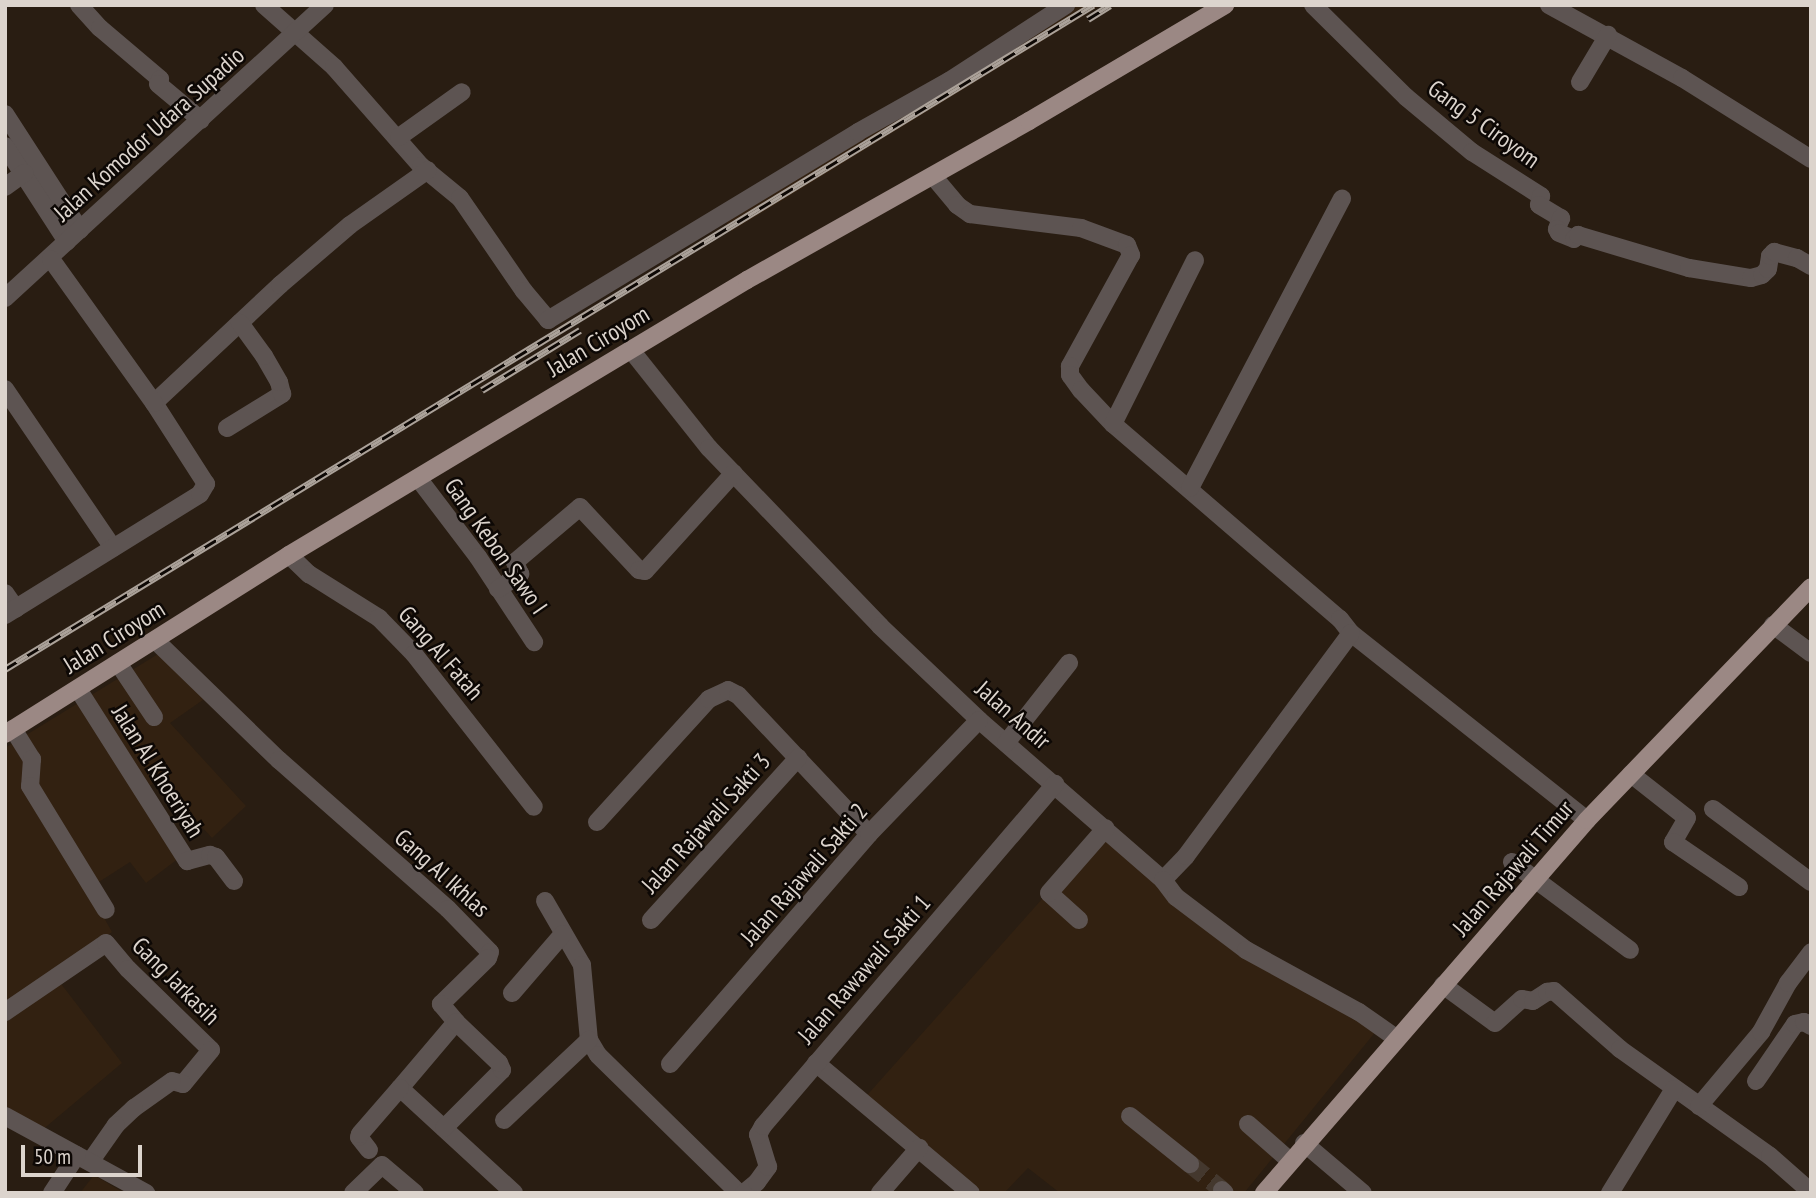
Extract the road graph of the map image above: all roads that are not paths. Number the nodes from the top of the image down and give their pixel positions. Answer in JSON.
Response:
{"nodes":[{"id":1,"x":79,"y":5,"type":"edge"},
{"id":2,"x":264,"y":5,"type":"edge"},
{"id":3,"x":326,"y":5,"type":"edge"},
{"id":4,"x":1066,"y":5,"type":"edge"},
{"id":5,"x":1225,"y":5,"type":"edge"},
{"id":6,"x":1313,"y":5,"type":"edge"},
{"id":7,"x":1549,"y":5,"type":"edge"},
{"id":8,"x":296,"y":34,"type":"junction"},
{"id":9,"x":1608,"y":35,"type":"junction"},
{"id":10,"x":1580,"y":82,"type":"dead end"},
{"id":11,"x":462,"y":92,"type":"dead end"},
{"id":12,"x":5,"y":114,"type":"edge"},
{"id":13,"x":201,"y":120,"type":"junction"},
{"id":14,"x":399,"y":137,"type":"junction"},
{"id":15,"x":5,"y":146,"type":"edge"},
{"id":16,"x":1811,"y":159,"type":"edge"},
{"id":17,"x":428,"y":170,"type":"junction"},
{"id":18,"x":23,"y":173,"type":"junction"},
{"id":19,"x":933,"y":176,"type":"junction"},
{"id":20,"x":5,"y":187,"type":"edge"},
{"id":21,"x":1342,"y":199,"type":"dead end"},
{"id":22,"x":73,"y":236,"type":"junction"},
{"id":23,"x":51,"y":259,"type":"junction"},
{"id":24,"x":1195,"y":260,"type":"dead end"},
{"id":25,"x":1811,"y":266,"type":"edge"},
{"id":26,"x":5,"y":298,"type":"edge"},
{"id":27,"x":240,"y":323,"type":"junction"},
{"id":28,"x":631,"y":350,"type":"junction"},
{"id":29,"x":5,"y":389,"type":"edge"},
{"id":30,"x":154,"y":403,"type":"junction"},
{"id":31,"x":1114,"y":424,"type":"junction"},
{"id":32,"x":227,"y":428,"type":"dead end"},
{"id":33,"x":734,"y":473,"type":"junction"},
{"id":34,"x":418,"y":478,"type":"junction"},
{"id":35,"x":1190,"y":488,"type":"junction"},
{"id":36,"x":113,"y":548,"type":"junction"},
{"id":37,"x":289,"y":555,"type":"junction"},
{"id":38,"x":1811,"y":587,"type":"edge"},
{"id":39,"x":498,"y":589,"type":"junction"},
{"id":40,"x":5,"y":593,"type":"edge"},
{"id":41,"x":10,"y":612,"type":"edge"},
{"id":42,"x":1773,"y":625,"type":"junction"},
{"id":43,"x":1351,"y":633,"type":"junction"},
{"id":44,"x":155,"y":640,"type":"junction"},
{"id":45,"x":534,"y":642,"type":"dead end"},
{"id":46,"x":1811,"y":653,"type":"edge"},
{"id":47,"x":118,"y":663,"type":"junction"},
{"id":48,"x":1069,"y":663,"type":"dead end"},
{"id":49,"x":78,"y":689,"type":"junction"},
{"id":50,"x":154,"y":718,"type":"dead end"},
{"id":51,"x":979,"y":720,"type":"junction"},
{"id":52,"x":9,"y":731,"type":"edge"},
{"id":53,"x":1006,"y":743,"type":"junction"},
{"id":54,"x":798,"y":758,"type":"junction"},
{"id":55,"x":1631,"y":774,"type":"junction"},
{"id":56,"x":1055,"y":784,"type":"junction"},
{"id":57,"x":534,"y":807,"type":"dead end"},
{"id":58,"x":1713,"y":809,"type":"dead end"},
{"id":59,"x":1587,"y":820,"type":"junction"},
{"id":60,"x":597,"y":822,"type":"dead end"},
{"id":61,"x":1105,"y":828,"type":"junction"},
{"id":62,"x":869,"y":834,"type":"junction"},
{"id":63,"x":1512,"y":862,"type":"dead end"},
{"id":64,"x":1536,"y":879,"type":"junction"},
{"id":65,"x":1163,"y":880,"type":"junction"},
{"id":66,"x":234,"y":881,"type":"dead end"},
{"id":67,"x":1811,"y":882,"type":"edge"},
{"id":68,"x":1740,"y":887,"type":"dead end"},
{"id":69,"x":545,"y":901,"type":"dead end"},
{"id":70,"x":106,"y":910,"type":"dead end"},
{"id":71,"x":651,"y":920,"type":"dead end"},
{"id":72,"x":1079,"y":920,"type":"dead end"},
{"id":73,"x":563,"y":934,"type":"junction"},
{"id":74,"x":1630,"y":950,"type":"dead end"},
{"id":75,"x":1811,"y":952,"type":"edge"},
{"id":76,"x":1443,"y":985,"type":"junction"},
{"id":77,"x":512,"y":993,"type":"dead end"},
{"id":78,"x":5,"y":1012,"type":"edge"},
{"id":79,"x":456,"y":1022,"type":"junction"},
{"id":80,"x":1811,"y":1026,"type":"edge"},
{"id":81,"x":1396,"y":1038,"type":"junction"},
{"id":82,"x":589,"y":1040,"type":"junction"},
{"id":83,"x":816,"y":1063,"type":"junction"},
{"id":84,"x":670,"y":1064,"type":"dead end"},
{"id":85,"x":1756,"y":1081,"type":"dead end"},
{"id":86,"x":400,"y":1088,"type":"junction"},
{"id":87,"x":1674,"y":1089,"type":"junction"},
{"id":88,"x":1699,"y":1106,"type":"junction"},
{"id":89,"x":5,"y":1116,"type":"edge"},
{"id":90,"x":1130,"y":1116,"type":"dead end"},
{"id":91,"x":504,"y":1120,"type":"dead end"},
{"id":92,"x":1248,"y":1124,"type":"dead end"},
{"id":93,"x":444,"y":1128,"type":"junction"},
{"id":94,"x":1304,"y":1143,"type":"junction"},
{"id":95,"x":919,"y":1148,"type":"junction"},
{"id":96,"x":369,"y":1150,"type":"dead end"},
{"id":97,"x":83,"y":1159,"type":"junction"},
{"id":98,"x":1289,"y":1160,"type":"junction"},
{"id":99,"x":1190,"y":1164,"type":"tunnel mouth"},
{"id":100,"x":1799,"y":1188,"type":"edge"},
{"id":101,"x":752,"y":1189,"type":"edge"},
{"id":102,"x":51,"y":1193,"type":"edge"},
{"id":103,"x":146,"y":1193,"type":"edge"},
{"id":104,"x":354,"y":1193,"type":"edge"},
{"id":105,"x":415,"y":1193,"type":"edge"},
{"id":106,"x":514,"y":1193,"type":"edge"},
{"id":107,"x":880,"y":1193,"type":"edge"},
{"id":108,"x":971,"y":1193,"type":"edge"},
{"id":109,"x":1264,"y":1193,"type":"edge"},
{"id":110,"x":1363,"y":1193,"type":"edge"},
{"id":111,"x":1610,"y":1193,"type":"edge"}],
"edges":[{"from":1,"to":13,"type":"street"},
{"from":2,"to":8,"type":"street"},
{"from":3,"to":8,"type":"street","name":"Jalan Komodor Udara Supadio"},
{"from":4,"to":17,"type":"street"},
{"from":5,"to":19,"type":"main road","name":"Jalan Ciroyom"},
{"from":6,"to":25,"type":"street","name":"Gang 5 Ciroyom"},
{"from":7,"to":9,"type":"street"},
{"from":8,"to":13,"type":"street","name":"Jalan Komodor Udara Supadio"},
{"from":8,"to":14,"type":"street"},
{"from":9,"to":10,"type":"street"},
{"from":9,"to":16,"type":"street"},
{"from":11,"to":14,"type":"street"},
{"from":12,"to":22,"type":"street"},
{"from":13,"to":22,"type":"street","name":"Jalan Komodor Udara Supadio"},
{"from":14,"to":17,"type":"street"},
{"from":15,"to":18,"type":"street"},
{"from":17,"to":27,"type":"street"},
{"from":18,"to":20,"type":"street"},
{"from":18,"to":22,"type":"street"},
{"from":19,"to":28,"type":"main road","name":"Jalan Ciroyom"},
{"from":19,"to":31,"type":"street"},
{"from":21,"to":35,"type":"street"},
{"from":22,"to":23,"type":"street","name":"Jalan Komodor Udara Supadio"},
{"from":23,"to":26,"type":"street","name":"Jalan Komodor Udara Supadio"},
{"from":23,"to":30,"type":"street"},
{"from":24,"to":31,"type":"street"},
{"from":27,"to":30,"type":"street"},
{"from":27,"to":32,"type":"street"},
{"from":28,"to":33,"type":"street","name":"Jalan Andir"},
{"from":28,"to":34,"type":"main road","name":"Jalan Ciroyom"},
{"from":29,"to":36,"type":"street"},
{"from":30,"to":36,"type":"street"},
{"from":31,"to":35,"type":"street"},
{"from":33,"to":39,"type":"street"},
{"from":33,"to":51,"type":"street","name":"Jalan Andir"},
{"from":34,"to":37,"type":"main road","name":"Jalan Ciroyom"},
{"from":34,"to":39,"type":"street","name":"Gang Kebon Sawo I"},
{"from":35,"to":43,"type":"street"},
{"from":36,"to":41,"type":"street"},
{"from":37,"to":44,"type":"main road","name":"Jalan Ciroyom"},
{"from":37,"to":57,"type":"street","name":"Gang Al Fatah"},
{"from":38,"to":42,"type":"main road","name":"Jalan Rajawali Timur"},
{"from":39,"to":45,"type":"street","name":"Gang Kebon Sawo I"},
{"from":40,"to":41,"type":"street"},
{"from":42,"to":46,"type":"street"},
{"from":42,"to":55,"type":"main road","name":"Jalan Rajawali Timur"},
{"from":43,"to":59,"type":"street"},
{"from":43,"to":65,"type":"street"},
{"from":44,"to":47,"type":"main road","name":"Jalan Ciroyom"},
{"from":44,"to":79,"type":"street","name":"Gang Al Ikhlas"},
{"from":47,"to":49,"type":"main road","name":"Jalan Ciroyom"},
{"from":47,"to":50,"type":"street"},
{"from":48,"to":53,"type":"street"},
{"from":49,"to":52,"type":"main road","name":"Jalan Ciroyom"},
{"from":49,"to":66,"type":"street","name":"Jalan Al Khoeriyah"},
{"from":51,"to":53,"type":"street","name":"Jalan Andir"},
{"from":51,"to":62,"type":"street","name":"Jalan Rajawali Sakti 2"},
{"from":52,"to":70,"type":"street"},
{"from":53,"to":56,"type":"street","name":"Jalan Andir"},
{"from":54,"to":60,"type":"street"},
{"from":54,"to":62,"type":"street"},
{"from":54,"to":71,"type":"street","name":"Jalan Rajawali Sakti 3"},
{"from":55,"to":59,"type":"main road","name":"Jalan Rajawali Timur"},
{"from":55,"to":68,"type":"street"},
{"from":56,"to":61,"type":"street","name":"Jalan Andir"},
{"from":56,"to":83,"type":"street","name":"Jalan Rawawali Sakti 1"},
{"from":58,"to":67,"type":"street"},
{"from":59,"to":64,"type":"main road","name":"Jalan Rajawali Timur"},
{"from":61,"to":65,"type":"street","name":"Jalan Andir"},
{"from":61,"to":72,"type":"street"},
{"from":62,"to":84,"type":"street","name":"Jalan Rajawali Sakti 2"},
{"from":63,"to":64,"type":"street"},
{"from":64,"to":74,"type":"street"},
{"from":64,"to":76,"type":"main road","name":"Jalan Rajawali Timur"},
{"from":65,"to":81,"type":"street","name":"Jalan Andir"},
{"from":69,"to":73,"type":"street"},
{"from":73,"to":77,"type":"street"},
{"from":73,"to":82,"type":"street"},
{"from":75,"to":88,"type":"street"},
{"from":76,"to":81,"type":"main road","name":"Jalan Rajawali Timur"},
{"from":76,"to":87,"type":"street"},
{"from":78,"to":97,"type":"street","name":"Gang Jarkasih"},
{"from":79,"to":86,"type":"street"},
{"from":79,"to":93,"type":"street"},
{"from":80,"to":85,"type":"street"},
{"from":81,"to":94,"type":"main road","name":"Jalan Rajawali Timur"},
{"from":82,"to":91,"type":"street"},
{"from":82,"to":101,"type":"street"},
{"from":83,"to":95,"type":"street"},
{"from":83,"to":101,"type":"street","name":"Jalan Rawawali Sakti 1"},
{"from":86,"to":93,"type":"street"},
{"from":86,"to":96,"type":"street"},
{"from":87,"to":88,"type":"street"},
{"from":87,"to":111,"type":"street"},
{"from":88,"to":100,"type":"street"},
{"from":89,"to":97,"type":"street"},
{"from":90,"to":99,"type":"street"},
{"from":92,"to":98,"type":"street"},
{"from":93,"to":106,"type":"street"},
{"from":94,"to":98,"type":"main road","name":"Jalan Rajawali Timur"},
{"from":94,"to":110,"type":"street"},
{"from":95,"to":107,"type":"street"},
{"from":95,"to":108,"type":"street"},
{"from":97,"to":102,"type":"street"},
{"from":97,"to":103,"type":"street"},
{"from":98,"to":109,"type":"main road","name":"Jalan Rajawali Timur"},
{"from":104,"to":105,"type":"street"}]}
